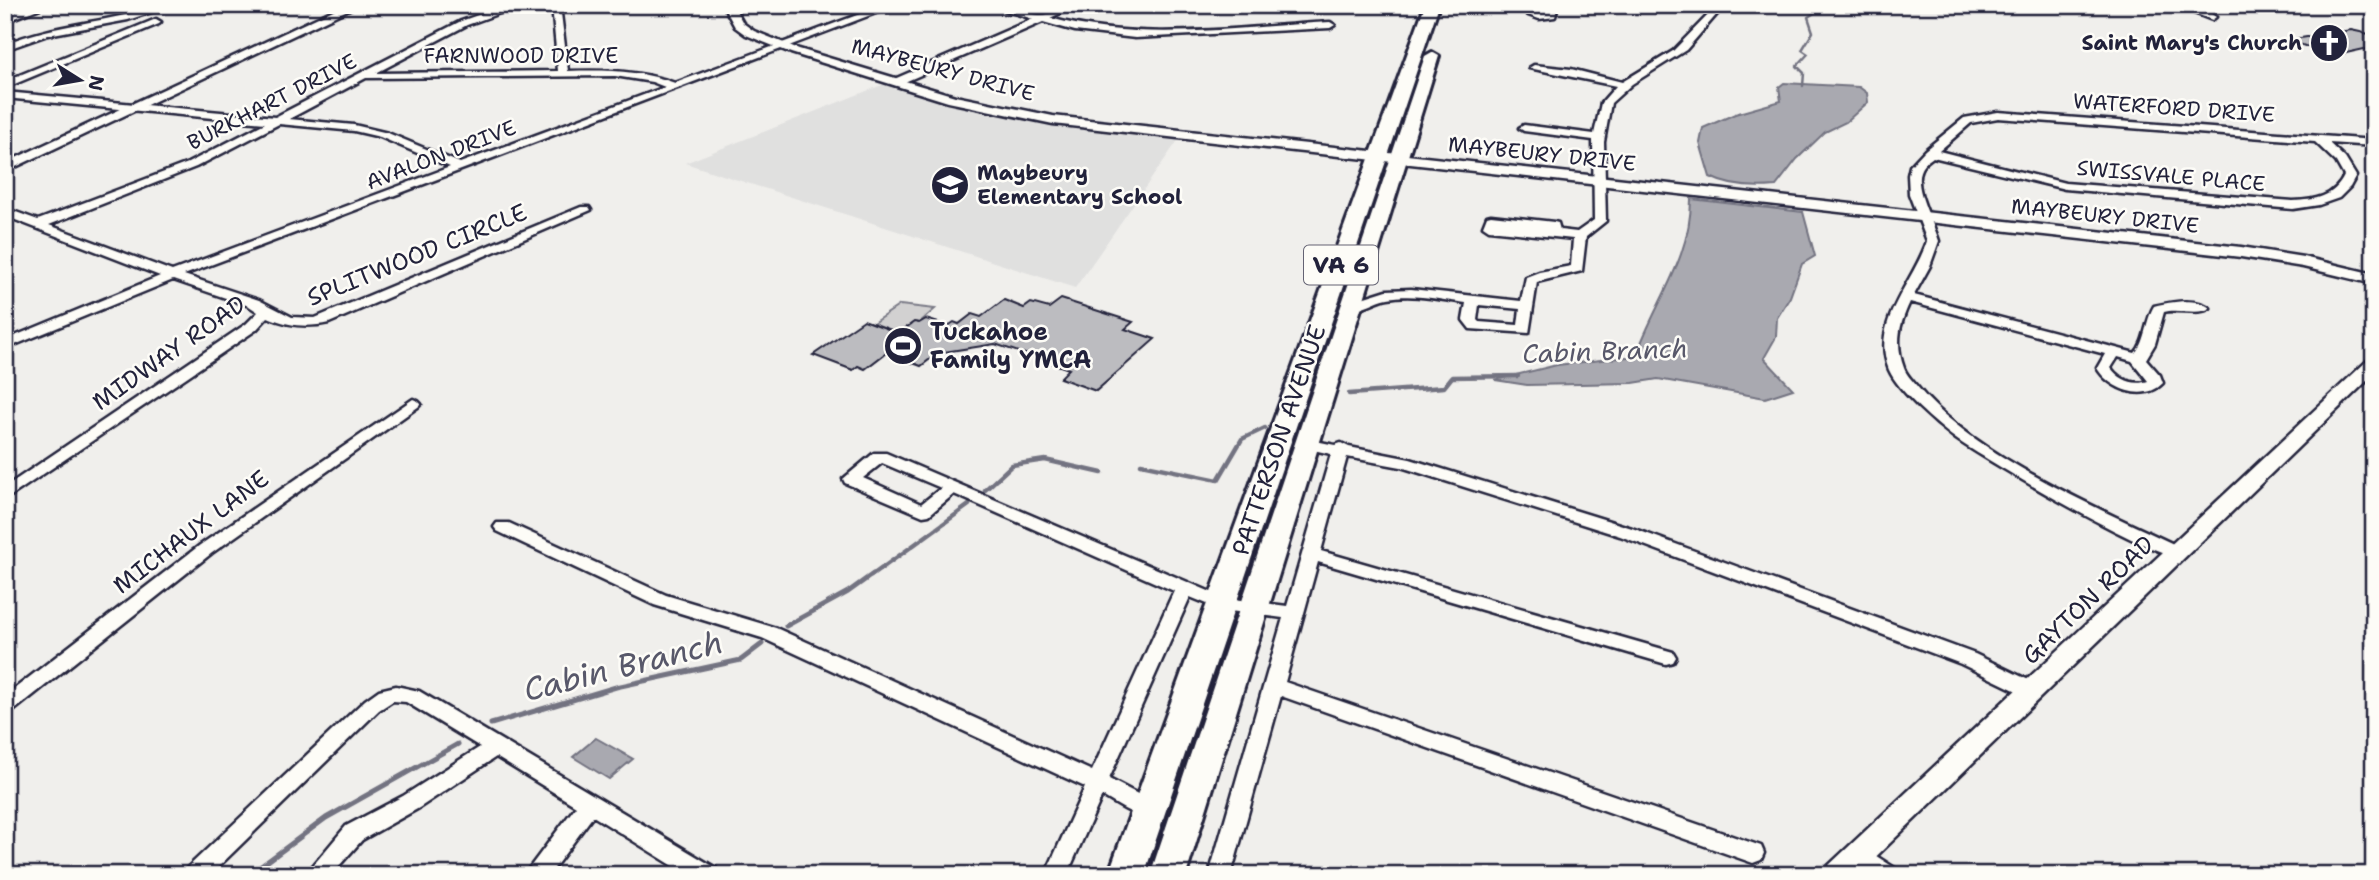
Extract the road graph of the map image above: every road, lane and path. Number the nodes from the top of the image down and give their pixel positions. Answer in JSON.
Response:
{"nodes":[{"id":1,"x":44,"y":5,"type":"edge"},
{"id":2,"x":169,"y":5,"type":"edge"},
{"id":3,"x":353,"y":5,"type":"edge"},
{"id":4,"x":518,"y":5,"type":"edge"},
{"id":5,"x":556,"y":5,"type":"edge"},
{"id":6,"x":728,"y":5,"type":"edge"},
{"id":7,"x":893,"y":5,"type":"edge"},
{"id":8,"x":992,"y":5,"type":"edge"},
{"id":9,"x":1074,"y":5,"type":"edge"},
{"id":10,"x":1432,"y":5,"type":"edge"},
{"id":11,"x":1448,"y":5,"type":"edge"},
{"id":12,"x":1531,"y":5,"type":"edge"},
{"id":13,"x":1554,"y":5,"type":"edge"},
{"id":14,"x":1694,"y":5,"type":"edge"},
{"id":15,"x":2192,"y":5,"type":"edge"},
{"id":16,"x":1719,"y":7,"type":"edge"},
{"id":17,"x":2212,"y":17,"type":"dead end"},
{"id":18,"x":5,"y":19,"type":"edge"},
{"id":19,"x":1042,"y":19,"type":"junction"},
{"id":20,"x":156,"y":22,"type":"dead end"},
{"id":21,"x":1330,"y":25,"type":"dead end"},
{"id":22,"x":783,"y":46,"type":"junction"},
{"id":23,"x":5,"y":52,"type":"edge"},
{"id":24,"x":1534,"y":68,"type":"dead end"},
{"id":25,"x":563,"y":73,"type":"junction"},
{"id":26,"x":365,"y":76,"type":"junction"},
{"id":27,"x":896,"y":82,"type":"junction"},
{"id":28,"x":5,"y":85,"type":"edge"},
{"id":29,"x":1626,"y":86,"type":"junction"},
{"id":30,"x":675,"y":87,"type":"junction"},
{"id":31,"x":5,"y":95,"type":"edge"},
{"id":32,"x":135,"y":107,"type":"junction"},
{"id":33,"x":278,"y":121,"type":"junction"},
{"id":34,"x":1524,"y":128,"type":"dead end"},
{"id":35,"x":1600,"y":138,"type":"junction"},
{"id":36,"x":2317,"y":138,"type":"junction"},
{"id":37,"x":2374,"y":143,"type":"edge"},
{"id":38,"x":1929,"y":152,"type":"junction"},
{"id":39,"x":1389,"y":158,"type":"junction"},
{"id":40,"x":5,"y":168,"type":"edge"},
{"id":41,"x":461,"y":168,"type":"junction"},
{"id":42,"x":1599,"y":181,"type":"junction"},
{"id":43,"x":585,"y":210,"type":"dead end"},
{"id":44,"x":5,"y":212,"type":"edge"},
{"id":45,"x":1925,"y":217,"type":"junction"},
{"id":46,"x":39,"y":224,"type":"junction"},
{"id":47,"x":1553,"y":233,"type":"dead end"},
{"id":48,"x":1580,"y":236,"type":"junction"},
{"id":49,"x":173,"y":275,"type":"junction"},
{"id":50,"x":2374,"y":279,"type":"edge"},
{"id":51,"x":1908,"y":297,"type":"junction"},
{"id":52,"x":1473,"y":300,"type":"junction"},
{"id":53,"x":1351,"y":306,"type":"junction"},
{"id":54,"x":1528,"y":306,"type":"junction"},
{"id":55,"x":2203,"y":308,"type":"dead end"},
{"id":56,"x":266,"y":311,"type":"junction"},
{"id":57,"x":5,"y":345,"type":"edge"},
{"id":58,"x":2113,"y":353,"type":"junction"},
{"id":59,"x":2137,"y":358,"type":"junction"},
{"id":60,"x":2374,"y":364,"type":"edge"},
{"id":61,"x":413,"y":404,"type":"dead end"},
{"id":62,"x":1306,"y":444,"type":"junction"},
{"id":63,"x":1341,"y":448,"type":"junction"},
{"id":64,"x":953,"y":487,"type":"junction"},
{"id":65,"x":5,"y":495,"type":"edge"},
{"id":66,"x":503,"y":527,"type":"dead end"},
{"id":67,"x":2176,"y":552,"type":"junction"},
{"id":68,"x":1311,"y":554,"type":"junction"},
{"id":69,"x":1185,"y":587,"type":"junction"},
{"id":70,"x":1238,"y":606,"type":"junction"},
{"id":71,"x":1294,"y":613,"type":"junction"},
{"id":72,"x":1666,"y":657,"type":"dead end"},
{"id":73,"x":1273,"y":686,"type":"junction"},
{"id":74,"x":2032,"y":690,"type":"junction"},
{"id":75,"x":5,"y":707,"type":"edge"},
{"id":76,"x":496,"y":747,"type":"junction"},
{"id":77,"x":1097,"y":783,"type":"junction"},
{"id":78,"x":590,"y":804,"type":"junction"},
{"id":79,"x":1149,"y":810,"type":"junction"},
{"id":80,"x":1753,"y":853,"type":"dead end"},
{"id":81,"x":1859,"y":855,"type":"junction"},
{"id":82,"x":195,"y":875,"type":"edge"},
{"id":83,"x":316,"y":875,"type":"edge"},
{"id":84,"x":535,"y":875,"type":"edge"},
{"id":85,"x":708,"y":875,"type":"edge"},
{"id":86,"x":1055,"y":875,"type":"edge"},
{"id":87,"x":1126,"y":875,"type":"edge"},
{"id":88,"x":1168,"y":875,"type":"edge"},
{"id":89,"x":1220,"y":875,"type":"edge"},
{"id":90,"x":1838,"y":875,"type":"edge"},
{"id":91,"x":1887,"y":875,"type":"edge"}],
"edges":[{"from":1,"to":18,"type":"street"},
{"from":2,"to":23,"type":"street"},
{"from":3,"to":32,"type":"street"},
{"from":4,"to":26,"type":"street","name":"BURKHART DRIVE"},
{"from":5,"to":25,"type":"street"},
{"from":6,"to":22,"type":"street","name":"MAYBEURY DRIVE"},
{"from":7,"to":22,"type":"street","name":"AVALON DRIVE"},
{"from":8,"to":19,"type":"street"},
{"from":9,"to":19,"type":"street"},
{"from":10,"to":39,"type":"main road","name":"PATTERSON AVENUE","number":"VA 6"},
{"from":11,"to":39,"type":"main road","name":"PATTERSON AVENUE","number":"VA 6"},
{"from":12,"to":13,"type":"street"},
{"from":14,"to":16,"type":"street"},
{"from":15,"to":17,"type":"street"},
{"from":16,"to":29,"type":"street"},
{"from":19,"to":21,"type":"street"},
{"from":19,"to":27,"type":"street"},
{"from":20,"to":28,"type":"street"},
{"from":22,"to":27,"type":"street","name":"MAYBEURY DRIVE"},
{"from":22,"to":30,"type":"street","name":"AVALON DRIVE"},
{"from":24,"to":29,"type":"street"},
{"from":25,"to":26,"type":"street","name":"FARNWOOD DRIVE"},
{"from":25,"to":30,"type":"street","name":"FARNWOOD DRIVE"},
{"from":26,"to":33,"type":"street","name":"BURKHART DRIVE"},
{"from":27,"to":39,"type":"street","name":"MAYBEURY DRIVE"},
{"from":29,"to":35,"type":"street"},
{"from":30,"to":41,"type":"street","name":"AVALON DRIVE"},
{"from":31,"to":32,"type":"street"},
{"from":32,"to":33,"type":"street"},
{"from":32,"to":40,"type":"street"},
{"from":33,"to":41,"type":"street"},
{"from":33,"to":46,"type":"street","name":"BURKHART DRIVE"},
{"from":34,"to":35,"type":"street"},
{"from":35,"to":42,"type":"street"},
{"from":36,"to":37,"type":"street","name":"WATERFORD DRIVE"},
{"from":36,"to":38,"type":"street","name":"WATERFORD DRIVE"},
{"from":36,"to":38,"type":"street","name":"SWISSVALE PLACE"},
{"from":38,"to":45,"type":"street"},
{"from":39,"to":42,"type":"street","name":"MAYBEURY DRIVE"},
{"from":39,"to":53,"type":"main road","name":"PATTERSON AVENUE","number":"VA 6"},
{"from":39,"to":70,"type":"main road","name":"PATTERSON AVENUE","number":"VA 6"},
{"from":41,"to":49,"type":"street","name":"AVALON DRIVE"},
{"from":42,"to":45,"type":"street","name":"MAYBEURY DRIVE"},
{"from":42,"to":48,"type":"street"},
{"from":43,"to":56,"type":"street","name":"SPLITWOOD CIRCLE"},
{"from":44,"to":46,"type":"street","name":"MIDWAY ROAD"},
{"from":45,"to":50,"type":"street","name":"MAYBEURY DRIVE"},
{"from":45,"to":51,"type":"street"},
{"from":46,"to":49,"type":"street","name":"MIDWAY ROAD"},
{"from":47,"to":48,"type":"street"},
{"from":48,"to":54,"type":"street"},
{"from":49,"to":56,"type":"street","name":"MIDWAY ROAD"},
{"from":49,"to":57,"type":"street","name":"AVALON DRIVE"},
{"from":51,"to":58,"type":"street"},
{"from":51,"to":67,"type":"street"},
{"from":52,"to":53,"type":"street"},
{"from":52,"to":54,"type":"street"},
{"from":52,"to":54,"type":"street"},
{"from":53,"to":62,"type":"main road","name":"PATTERSON AVENUE","number":"VA 6"},
{"from":55,"to":59,"type":"street"},
{"from":56,"to":65,"type":"street","name":"MIDWAY ROAD"},
{"from":58,"to":59,"type":"street"},
{"from":58,"to":59,"type":"street"},
{"from":60,"to":67,"type":"street","name":"GAYTON ROAD"},
{"from":61,"to":75,"type":"street","name":"MICHAUX LANE"},
{"from":62,"to":63,"type":"street"},
{"from":62,"to":70,"type":"main road","name":"PATTERSON AVENUE","number":"VA 6"},
{"from":63,"to":68,"type":"street"},
{"from":63,"to":74,"type":"street"},
{"from":64,"to":64,"type":"street"},
{"from":64,"to":69,"type":"street"},
{"from":66,"to":77,"type":"street"},
{"from":67,"to":74,"type":"street","name":"GAYTON ROAD"},
{"from":68,"to":71,"type":"street"},
{"from":68,"to":72,"type":"street"},
{"from":69,"to":70,"type":"street"},
{"from":69,"to":77,"type":"street"},
{"from":70,"to":71,"type":"street"},
{"from":70,"to":79,"type":"main road","name":"PATTERSON AVENUE","number":"VA 6"},
{"from":70,"to":88,"type":"main road","name":"PATTERSON AVENUE","number":"VA 6"},
{"from":71,"to":73,"type":"street"},
{"from":73,"to":80,"type":"street"},
{"from":73,"to":89,"type":"street"},
{"from":74,"to":81,"type":"street","name":"GAYTON ROAD"},
{"from":76,"to":78,"type":"street"},
{"from":76,"to":82,"type":"street"},
{"from":76,"to":83,"type":"street"},
{"from":77,"to":79,"type":"street"},
{"from":77,"to":86,"type":"street"},
{"from":78,"to":84,"type":"street"},
{"from":78,"to":85,"type":"street"},
{"from":79,"to":87,"type":"main road","name":"PATTERSON AVENUE","number":"VA 6"},
{"from":81,"to":90,"type":"street","name":"GAYTON ROAD"},
{"from":81,"to":91,"type":"street"}]}
